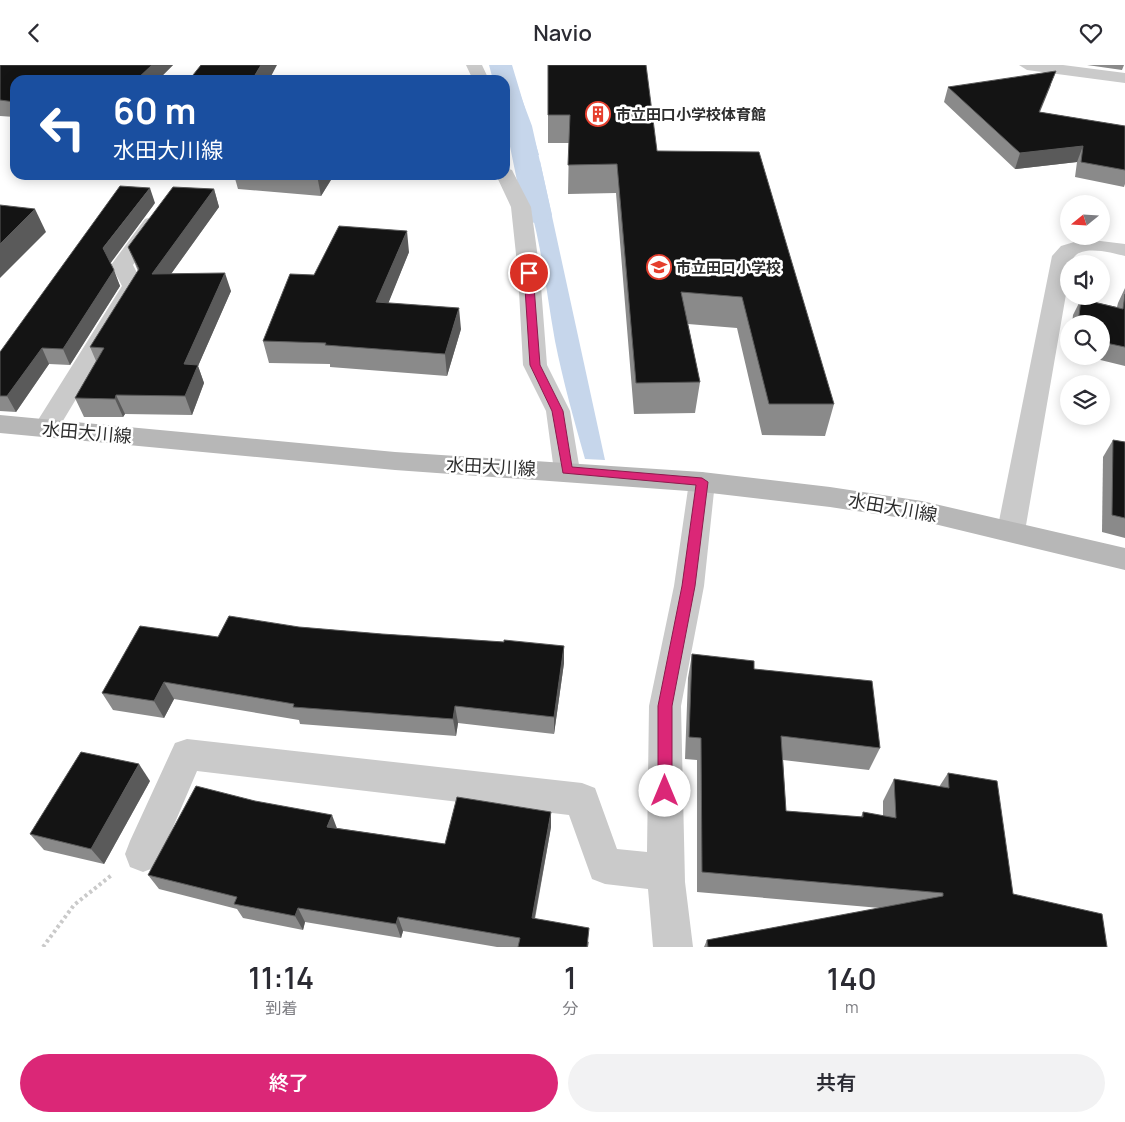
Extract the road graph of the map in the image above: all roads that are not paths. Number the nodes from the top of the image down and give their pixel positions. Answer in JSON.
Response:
{"nodes":[{"id":1,"x":1027,"y":65,"type":"edge"},
{"id":2,"x":1125,"y":78,"type":"edge"},
{"id":3,"x":508,"y":180,"type":"edge"},
{"id":4,"x":162,"y":210,"type":"edge"},
{"id":5,"x":1125,"y":250,"type":"edge"},
{"id":6,"x":0,"y":424,"type":"edge"},
{"id":7,"x":46,"y":428,"type":"junction"},
{"id":8,"x":567,"y":471,"type":"junction"},
{"id":9,"x":702,"y":482,"type":"junction"},
{"id":10,"x":1011,"y":531,"type":"junction"},
{"id":11,"x":1125,"y":559,"type":"edge"},
{"id":12,"x":143,"y":854,"type":"road end"},
{"id":13,"x":666,"y":873,"type":"junction"},
{"id":14,"x":673,"y":947,"type":"edge"}],
"edges":[{"from":1,"to":2,"type":"street"},
{"from":3,"to":8,"type":"street"},
{"from":4,"to":7,"type":"street"},
{"from":5,"to":10,"type":"street"},
{"from":6,"to":7,"type":"main road","name":"水田大川線"},
{"from":7,"to":8,"type":"main road","name":"水田大川線"},
{"from":8,"to":9,"type":"main road","name":"水田大川線"},
{"from":9,"to":10,"type":"main road","name":"水田大川線"},
{"from":9,"to":13,"type":"street"},
{"from":10,"to":11,"type":"main road","name":"水田大川線"},
{"from":12,"to":13,"type":"street"},
{"from":13,"to":14,"type":"street"}]}
